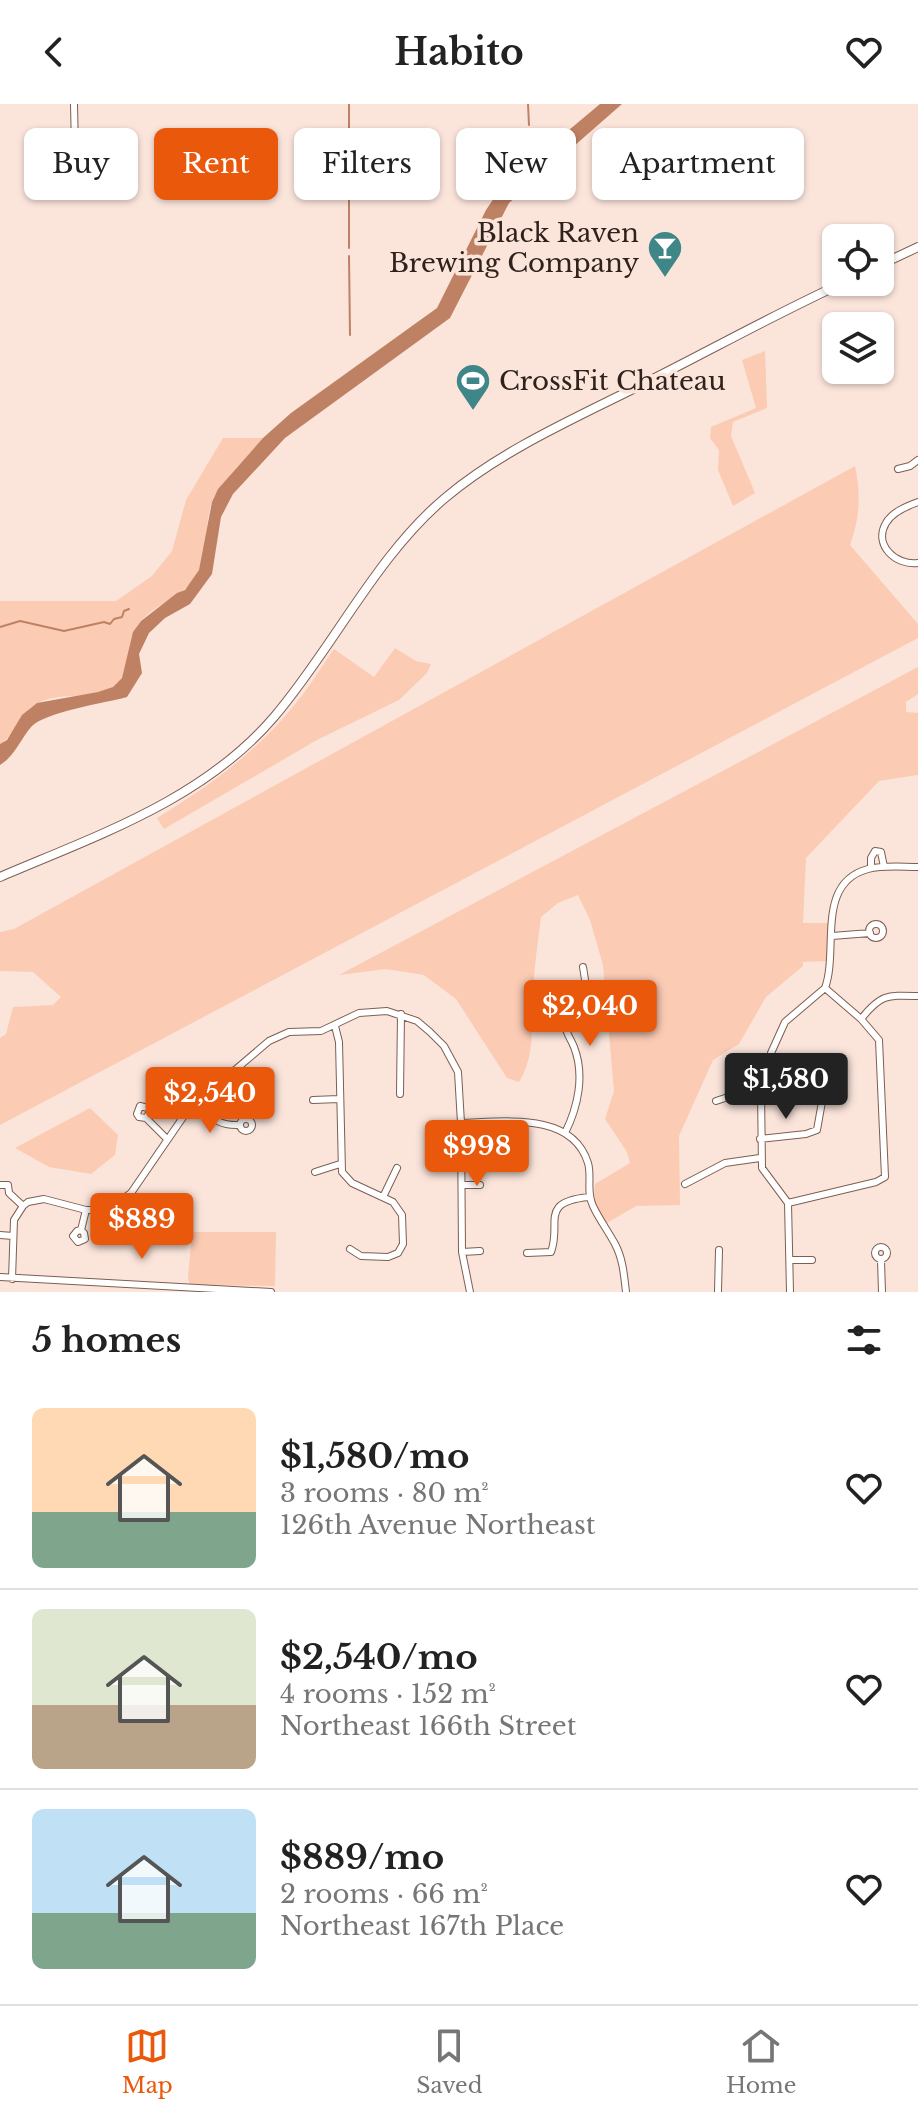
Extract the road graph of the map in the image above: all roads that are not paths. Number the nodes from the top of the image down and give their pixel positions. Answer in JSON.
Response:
{"nodes":[{"id":1,"x":74,"y":104,"type":"edge"},
{"id":2,"x":75,"y":128,"type":"edge"},
{"id":3,"x":918,"y":247,"type":"edge"},
{"id":4,"x":894,"y":258,"type":"edge"},
{"id":5,"x":822,"y":294,"type":"edge"},
{"id":6,"x":918,"y":460,"type":"edge"},
{"id":7,"x":898,"y":469,"type":"dead end"},
{"id":8,"x":918,"y":502,"type":"edge"},
{"id":9,"x":918,"y":563,"type":"edge"},
{"id":10,"x":884,"y":867,"type":"junction"},
{"id":11,"x":918,"y":867,"type":"edge"},
{"id":12,"x":871,"y":868,"type":"junction"},
{"id":13,"x":0,"y":877,"type":"edge"},
{"id":14,"x":870,"y":933,"type":"dead end"},
{"id":15,"x":832,"y":936,"type":"junction"},
{"id":16,"x":583,"y":967,"type":"dead end"},
{"id":17,"x":825,"y":988,"type":"junction"},
{"id":18,"x":918,"y":996,"type":"edge"},
{"id":19,"x":401,"y":1014,"type":"junction"},
{"id":20,"x":861,"y":1019,"type":"junction"},
{"id":21,"x":335,"y":1026,"type":"junction"},
{"id":22,"x":826,"y":1079,"type":"dead end"},
{"id":23,"x":761,"y":1091,"type":"junction"},
{"id":24,"x":400,"y":1094,"type":"dead end"},
{"id":25,"x":339,"y":1099,"type":"junction"},
{"id":26,"x":313,"y":1100,"type":"dead end"},
{"id":27,"x":716,"y":1101,"type":"dead end"},
{"id":28,"x":197,"y":1102,"type":"junction"},
{"id":29,"x":146,"y":1118,"type":"dead end"},
{"id":30,"x":461,"y":1123,"type":"junction"},
{"id":31,"x":240,"y":1125,"type":"dead end"},
{"id":32,"x":565,"y":1133,"type":"junction"},
{"id":33,"x":167,"y":1139,"type":"junction"},
{"id":34,"x":760,"y":1139,"type":"junction"},
{"id":35,"x":760,"y":1158,"type":"junction"},
{"id":36,"x":340,"y":1164,"type":"junction"},
{"id":37,"x":397,"y":1168,"type":"dead end"},
{"id":38,"x":315,"y":1172,"type":"dead end"},
{"id":39,"x":685,"y":1184,"type":"dead end"},
{"id":40,"x":0,"y":1185,"type":"edge"},
{"id":41,"x":462,"y":1185,"type":"junction"},
{"id":42,"x":480,"y":1185,"type":"dead end"},
{"id":43,"x":9,"y":1193,"type":"junction"},
{"id":44,"x":131,"y":1193,"type":"junction"},
{"id":45,"x":0,"y":1196,"type":"edge"},
{"id":46,"x":383,"y":1197,"type":"junction"},
{"id":47,"x":589,"y":1197,"type":"junction"},
{"id":48,"x":788,"y":1203,"type":"junction"},
{"id":49,"x":23,"y":1206,"type":"junction"},
{"id":50,"x":86,"y":1210,"type":"junction"},
{"id":51,"x":81,"y":1230,"type":"dead end"},
{"id":52,"x":143,"y":1233,"type":"dead end"},
{"id":53,"x":0,"y":1235,"type":"edge"},
{"id":54,"x":13,"y":1236,"type":"junction"},
{"id":55,"x":350,"y":1249,"type":"dead end"},
{"id":56,"x":719,"y":1250,"type":"dead end"},
{"id":57,"x":480,"y":1251,"type":"dead end"},
{"id":58,"x":462,"y":1252,"type":"junction"},
{"id":59,"x":527,"y":1253,"type":"dead end"},
{"id":60,"x":791,"y":1260,"type":"junction"},
{"id":61,"x":812,"y":1260,"type":"dead end"},
{"id":62,"x":881,"y":1260,"type":"dead end"},
{"id":63,"x":0,"y":1277,"type":"edge"},
{"id":64,"x":12,"y":1279,"type":"junction"},
{"id":65,"x":55,"y":1282,"type":"junction"},
{"id":66,"x":213,"y":1291,"type":"edge"},
{"id":67,"x":55,"y":1292,"type":"edge"},
{"id":68,"x":271,"y":1292,"type":"edge"},
{"id":69,"x":470,"y":1292,"type":"edge"},
{"id":70,"x":626,"y":1292,"type":"edge"},
{"id":71,"x":718,"y":1292,"type":"edge"},
{"id":72,"x":790,"y":1292,"type":"edge"},
{"id":73,"x":882,"y":1292,"type":"edge"}],
"edges":[{"from":1,"to":2,"type":"street"},
{"from":3,"to":4,"type":"main road"},
{"from":5,"to":13,"type":"main road"},
{"from":6,"to":7,"type":"street"},
{"from":8,"to":9,"type":"street"},
{"from":10,"to":11,"type":"street"},
{"from":10,"to":12,"type":"street"},
{"from":10,"to":12,"type":"street"},
{"from":12,"to":15,"type":"street"},
{"from":14,"to":15,"type":"street"},
{"from":15,"to":17,"type":"street"},
{"from":16,"to":32,"type":"street"},
{"from":17,"to":20,"type":"street"},
{"from":17,"to":23,"type":"street"},
{"from":18,"to":20,"type":"street"},
{"from":19,"to":21,"type":"street"},
{"from":19,"to":24,"type":"street"},
{"from":19,"to":30,"type":"street"},
{"from":20,"to":48,"type":"street"},
{"from":21,"to":25,"type":"street"},
{"from":21,"to":28,"type":"street"},
{"from":22,"to":34,"type":"street"},
{"from":23,"to":27,"type":"street"},
{"from":23,"to":34,"type":"street"},
{"from":25,"to":26,"type":"street"},
{"from":25,"to":36,"type":"street"},
{"from":28,"to":31,"type":"street"},
{"from":28,"to":33,"type":"street"},
{"from":29,"to":33,"type":"street"},
{"from":30,"to":32,"type":"street"},
{"from":30,"to":41,"type":"street"},
{"from":32,"to":47,"type":"street"},
{"from":33,"to":44,"type":"street"},
{"from":34,"to":35,"type":"street"},
{"from":35,"to":39,"type":"street"},
{"from":35,"to":48,"type":"street"},
{"from":36,"to":38,"type":"street"},
{"from":36,"to":46,"type":"street"},
{"from":37,"to":46,"type":"street"},
{"from":40,"to":43,"type":"street"},
{"from":41,"to":42,"type":"street"},
{"from":41,"to":58,"type":"street"},
{"from":43,"to":45,"type":"street"},
{"from":43,"to":49,"type":"street"},
{"from":44,"to":50,"type":"street"},
{"from":44,"to":52,"type":"street"},
{"from":46,"to":55,"type":"street"},
{"from":47,"to":59,"type":"street"},
{"from":47,"to":70,"type":"street"},
{"from":48,"to":60,"type":"street"},
{"from":49,"to":50,"type":"street"},
{"from":49,"to":54,"type":"street"},
{"from":50,"to":51,"type":"street"},
{"from":53,"to":54,"type":"street"},
{"from":54,"to":64,"type":"street"},
{"from":56,"to":71,"type":"street"},
{"from":57,"to":58,"type":"street"},
{"from":58,"to":69,"type":"street"},
{"from":60,"to":61,"type":"street"},
{"from":60,"to":72,"type":"street"},
{"from":62,"to":73,"type":"street"},
{"from":63,"to":64,"type":"street"},
{"from":64,"to":65,"type":"street"},
{"from":65,"to":66,"type":"street"},
{"from":65,"to":67,"type":"street"},
{"from":66,"to":68,"type":"street"}]}
